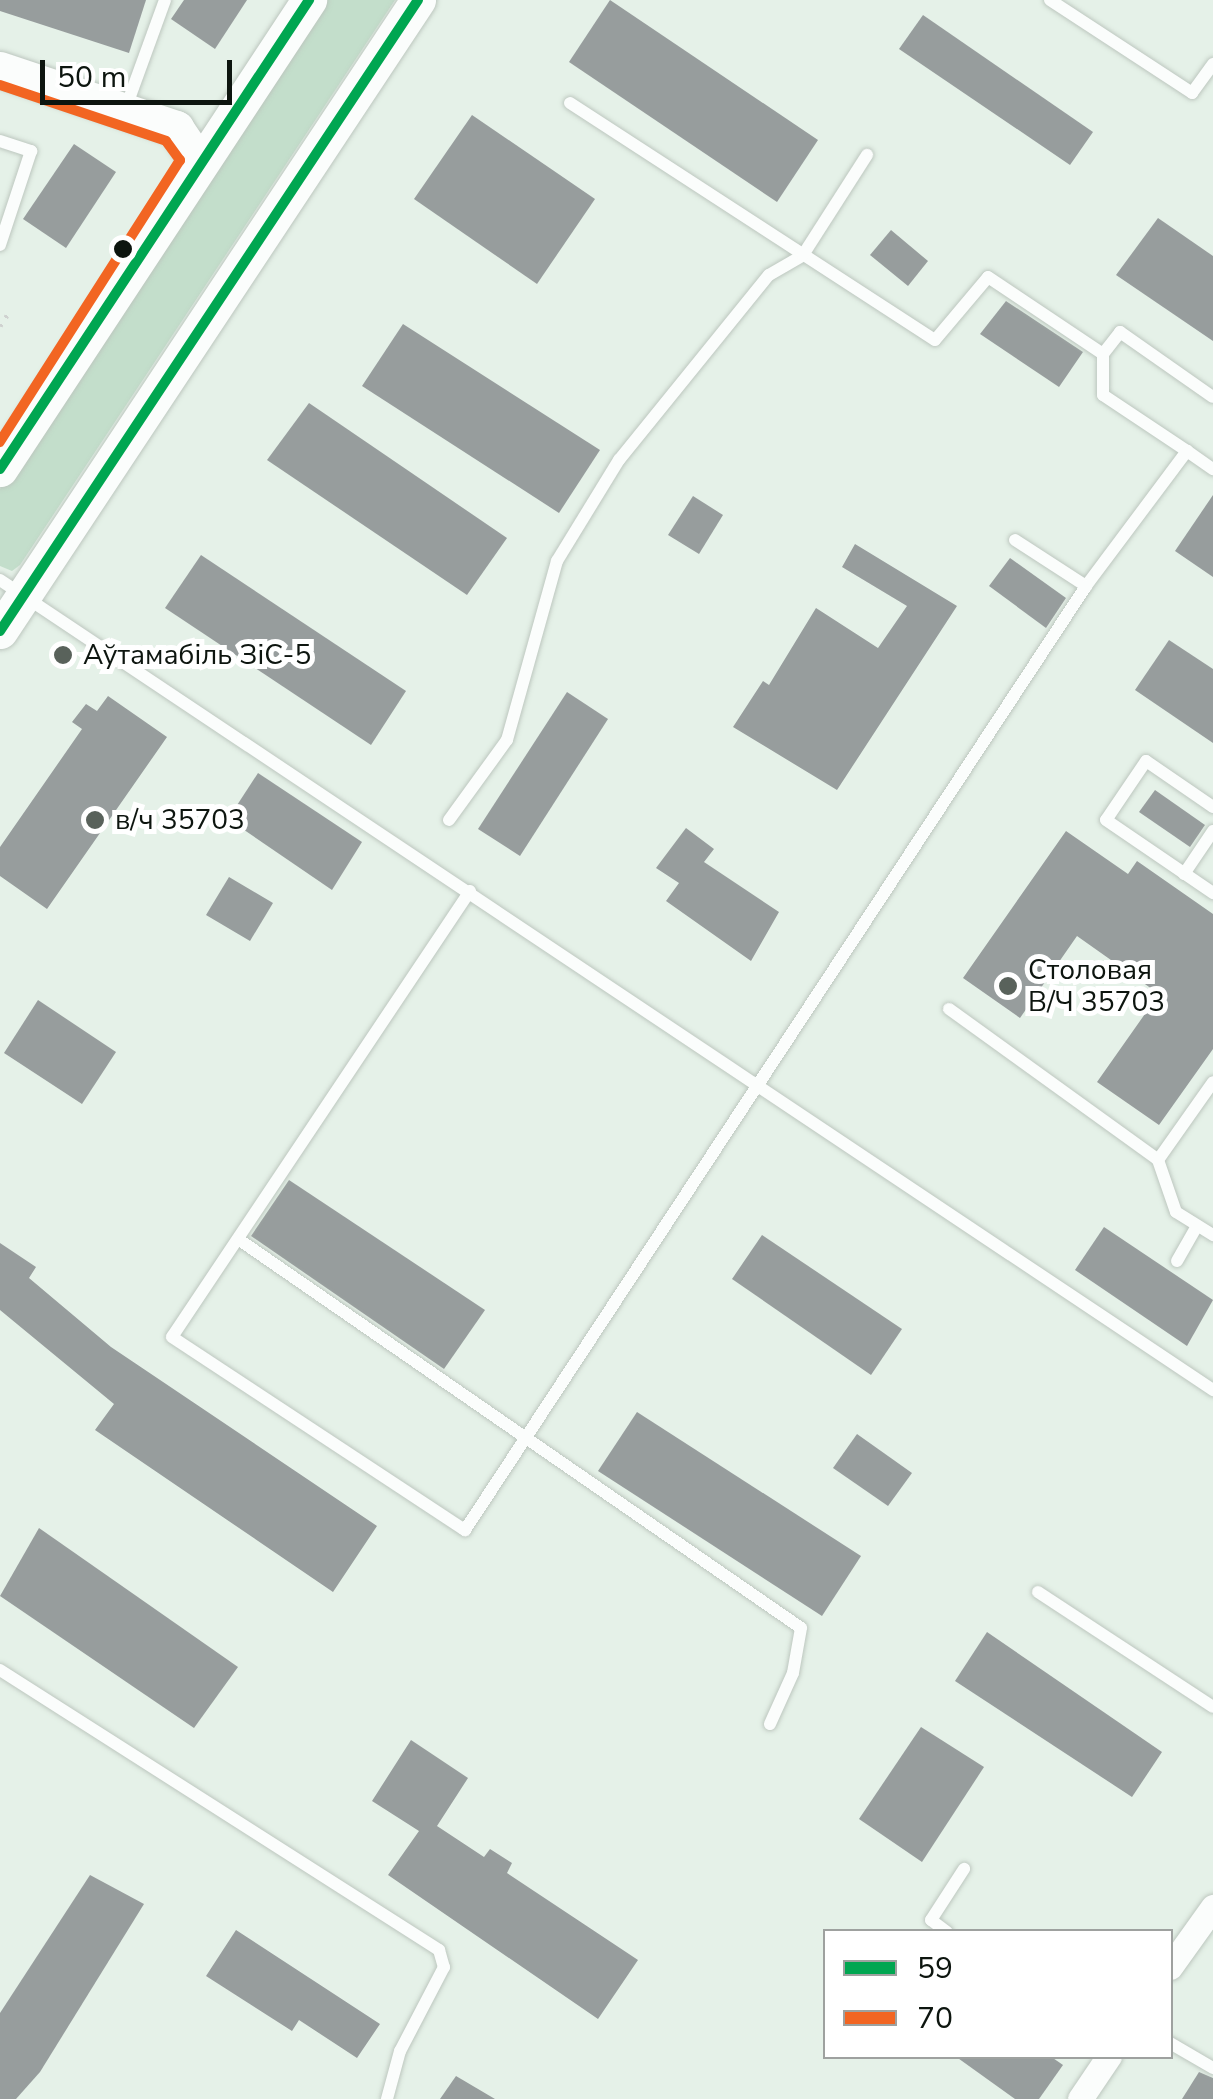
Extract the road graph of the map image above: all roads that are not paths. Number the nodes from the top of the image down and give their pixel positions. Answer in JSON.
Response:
{"nodes":[{"id":1,"x":165,"y":0,"type":"edge"},
{"id":2,"x":308,"y":0,"type":"edge"},
{"id":3,"x":418,"y":0,"type":"edge"},
{"id":4,"x":1050,"y":0,"type":"edge"},
{"id":5,"x":1213,"y":64,"type":"edge"},
{"id":6,"x":0,"y":69,"type":"edge"},
{"id":7,"x":570,"y":103,"type":"dead end"},
{"id":8,"x":125,"y":110,"type":"junction"},
{"id":9,"x":0,"y":141,"type":"edge"},
{"id":10,"x":867,"y":154,"type":"dead end"},
{"id":11,"x":192,"y":175,"type":"junction"},
{"id":12,"x":0,"y":245,"type":"edge"},
{"id":13,"x":803,"y":254,"type":"junction"},
{"id":14,"x":1102,"y":354,"type":"junction"},
{"id":15,"x":1213,"y":397,"type":"edge"},
{"id":16,"x":1187,"y":451,"type":"junction"},
{"id":17,"x":0,"y":469,"type":"edge"},
{"id":18,"x":1213,"y":469,"type":"edge"},
{"id":19,"x":1015,"y":540,"type":"dead end"},
{"id":20,"x":1086,"y":586,"type":"junction"},
{"id":21,"x":12,"y":587,"type":"edge"},
{"id":22,"x":0,"y":632,"type":"edge"},
{"id":23,"x":1213,"y":807,"type":"edge"},
{"id":24,"x":449,"y":820,"type":"dead end"},
{"id":25,"x":1213,"y":831,"type":"edge"},
{"id":26,"x":1184,"y":874,"type":"junction"},
{"id":27,"x":470,"y":891,"type":"junction"},
{"id":28,"x":1213,"y":894,"type":"edge"},
{"id":29,"x":950,"y":1010,"type":"dead end"},
{"id":30,"x":1213,"y":1082,"type":"edge"},
{"id":31,"x":762,"y":1084,"type":"junction"},
{"id":32,"x":1158,"y":1160,"type":"junction"},
{"id":33,"x":1198,"y":1226,"type":"junction"},
{"id":34,"x":1213,"y":1236,"type":"edge"},
{"id":35,"x":238,"y":1239,"type":"junction"},
{"id":36,"x":1177,"y":1261,"type":"dead end"},
{"id":37,"x":1211,"y":1385,"type":"edge"},
{"id":38,"x":528,"y":1436,"type":"junction"},
{"id":39,"x":1038,"y":1592,"type":"dead end"},
{"id":40,"x":0,"y":1670,"type":"edge"},
{"id":41,"x":1213,"y":1707,"type":"edge"},
{"id":42,"x":770,"y":1724,"type":"dead end"},
{"id":43,"x":964,"y":1869,"type":"dead end"},
{"id":44,"x":1213,"y":1907,"type":"edge"},
{"id":45,"x":943,"y":1929,"type":"edge"},
{"id":46,"x":1173,"y":1963,"type":"edge"},
{"id":47,"x":1173,"y":2045,"type":"edge"},
{"id":48,"x":1107,"y":2059,"type":"edge"},
{"id":49,"x":1213,"y":2068,"type":"edge"},
{"id":50,"x":387,"y":2099,"type":"edge"},
{"id":51,"x":1080,"y":2099,"type":"edge"}],
"edges":[{"from":1,"to":8,"type":"lane"},
{"from":2,"to":11,"type":"main road"},
{"from":3,"to":21,"type":"main road"},
{"from":4,"to":5,"type":"lane"},
{"from":6,"to":8,"type":"main road"},
{"from":7,"to":13,"type":"lane"},
{"from":8,"to":11,"type":"main road"},
{"from":9,"to":12,"type":"lane"},
{"from":10,"to":13,"type":"lane"},
{"from":11,"to":17,"type":"main road"},
{"from":13,"to":14,"type":"lane"},
{"from":13,"to":24,"type":"lane"},
{"from":14,"to":15,"type":"lane"},
{"from":14,"to":16,"type":"lane"},
{"from":16,"to":18,"type":"lane"},
{"from":16,"to":20,"type":"lane"},
{"from":19,"to":20,"type":"lane"},
{"from":20,"to":31,"type":"lane"},
{"from":21,"to":22,"type":"main road"},
{"from":21,"to":27,"type":"lane"},
{"from":23,"to":26,"type":"lane"},
{"from":25,"to":26,"type":"lane"},
{"from":26,"to":28,"type":"lane"},
{"from":27,"to":31,"type":"lane"},
{"from":27,"to":35,"type":"lane"},
{"from":29,"to":32,"type":"lane"},
{"from":30,"to":32,"type":"lane"},
{"from":31,"to":37,"type":"lane"},
{"from":31,"to":38,"type":"lane"},
{"from":32,"to":33,"type":"lane"},
{"from":33,"to":34,"type":"lane"},
{"from":33,"to":36,"type":"lane"},
{"from":35,"to":38,"type":"lane"},
{"from":35,"to":38,"type":"lane"},
{"from":38,"to":42,"type":"lane"},
{"from":39,"to":41,"type":"lane"},
{"from":40,"to":50,"type":"lane"},
{"from":43,"to":45,"type":"lane"},
{"from":44,"to":46,"type":"street"},
{"from":47,"to":49,"type":"lane"},
{"from":48,"to":51,"type":"street"}]}
